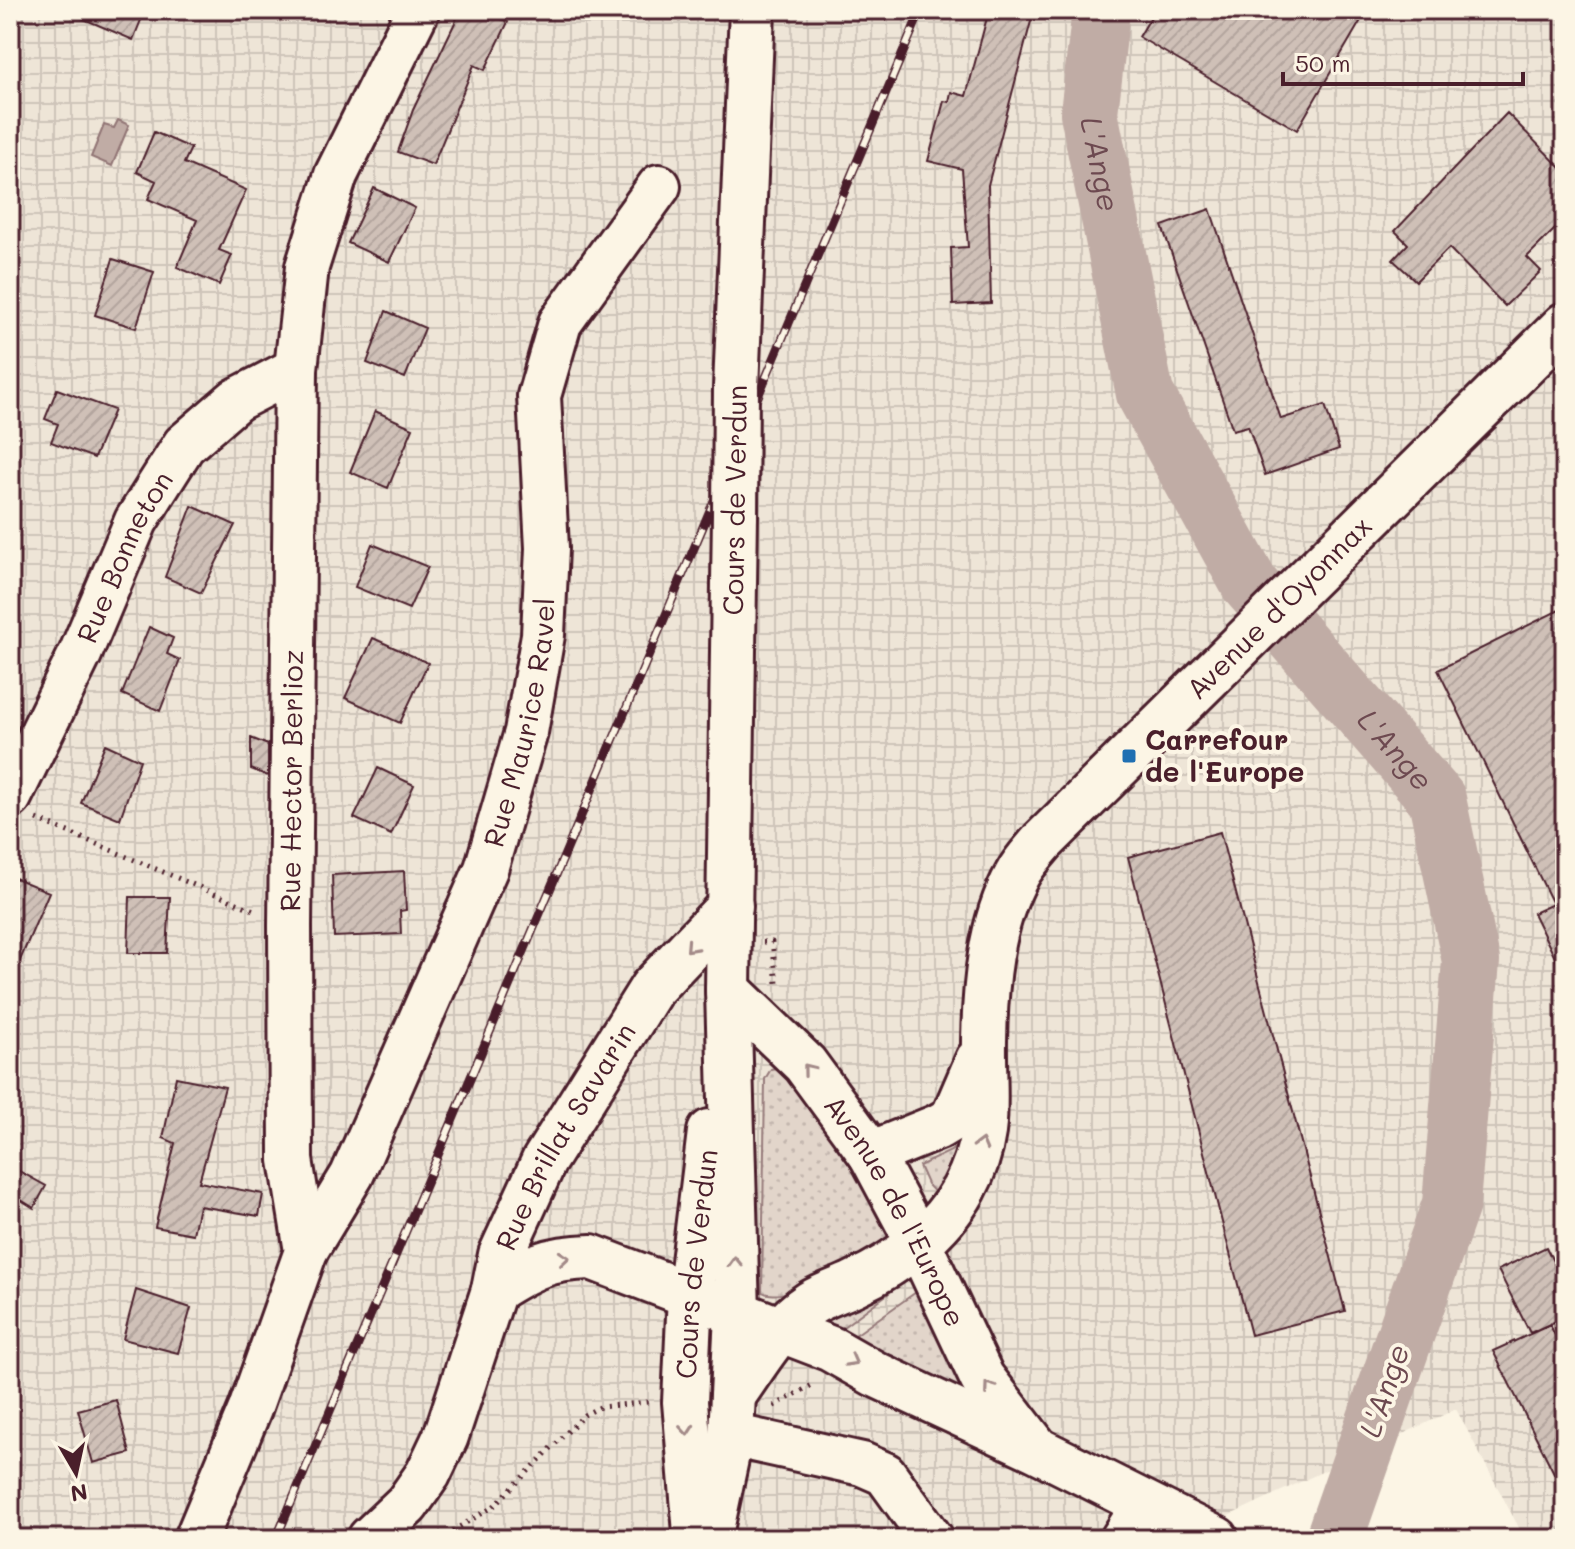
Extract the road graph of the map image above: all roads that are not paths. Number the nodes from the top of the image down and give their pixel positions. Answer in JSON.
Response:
{"nodes":[{"id":1,"x":752,"y":10,"type":"edge"},
{"id":2,"x":403,"y":15,"type":"edge"},
{"id":3,"x":659,"y":186,"type":"dead end"},
{"id":4,"x":1565,"y":325,"type":"edge"},
{"id":5,"x":296,"y":369,"type":"junction"},
{"id":6,"x":17,"y":805,"type":"edge"},
{"id":7,"x":730,"y":906,"type":"junction"},
{"id":8,"x":652,"y":988,"type":"junction"},
{"id":9,"x":728,"y":990,"type":"junction"},
{"id":10,"x":984,"y":1042,"type":"junction"},
{"id":11,"x":871,"y":1154,"type":"junction"},
{"id":12,"x":919,"y":1244,"type":"junction"},
{"id":13,"x":306,"y":1251,"type":"junction"},
{"id":14,"x":494,"y":1290,"type":"junction"},
{"id":15,"x":690,"y":1295,"type":"junction"},
{"id":16,"x":737,"y":1314,"type":"junction"},
{"id":17,"x":780,"y":1330,"type":"junction"},
{"id":18,"x":732,"y":1411,"type":"junction"},
{"id":19,"x":1036,"y":1449,"type":"junction"},
{"id":20,"x":1133,"y":1521,"type":"edge"},
{"id":21,"x":196,"y":1539,"type":"edge"},
{"id":22,"x":370,"y":1539,"type":"edge"},
{"id":23,"x":697,"y":1539,"type":"edge"},
{"id":24,"x":709,"y":1539,"type":"edge"},
{"id":25,"x":932,"y":1539,"type":"edge"},
{"id":26,"x":1216,"y":1539,"type":"edge"}],
"edges":[{"from":1,"to":7,"type":"main road","name":"Cours de Verdun","bridge":true},
{"from":2,"to":5,"type":"street","name":"Rue Hector Berlioz"},
{"from":3,"to":13,"type":"street","name":"Rue Maurice Ravel"},
{"from":4,"to":10,"type":"main road","name":"Avenue d'Oyonnax"},
{"from":5,"to":6,"type":"street","name":"Rue Bonneton"},
{"from":5,"to":13,"type":"street","name":"Rue Hector Berlioz"},
{"from":7,"to":8,"type":"main road","name":"Rue Brillat Savarin","one_way":true},
{"from":7,"to":9,"type":"main road","name":"Cours de Verdun"},
{"from":8,"to":9,"type":"main road"},
{"from":8,"to":14,"type":"main road","name":"Rue Brillat Savarin"},
{"from":11,"to":9,"type":"main road","name":"Avenue de l'Europe","one_way":true},
{"from":9,"to":15,"type":"main road","name":"Cours de Verdun"},
{"from":16,"to":9,"type":"main road","name":"Cours de Verdun","one_way":true},
{"from":10,"to":11,"type":"main road","name":"Avenue d'Oyonnax"},
{"from":12,"to":10,"type":"main road","name":"Avenue d'Oyonnax","one_way":true},
{"from":11,"to":12,"type":"main road","name":"Avenue de l'Europe"},
{"from":12,"to":17,"type":"main road","name":"Avenue d'Oyonnax"},
{"from":19,"to":12,"type":"main road","name":"Avenue de l'Europe","one_way":true},
{"from":13,"to":21,"type":"street","name":"Rue Hector Berlioz"},
{"from":14,"to":15,"type":"main road","name":"Rue Brillat Savarin","one_way":true},
{"from":14,"to":22,"type":"main road","name":"Rue Brillat Savarin"},
{"from":15,"to":16,"type":"main road","name":"Avenue de l'Europe"},
{"from":15,"to":23,"type":"main road","name":"Cours de Verdun","one_way":true},
{"from":16,"to":17,"type":"main road","name":"Avenue de l'Europe"},
{"from":16,"to":18,"type":"main road","name":"Cours de Verdun"},
{"from":17,"to":18,"type":"main road"},
{"from":17,"to":19,"type":"main road","name":"Avenue de l'Europe","one_way":true},
{"from":18,"to":24,"type":"main road","name":"Cours de Verdun"},
{"from":18,"to":25,"type":"street"},
{"from":19,"to":20,"type":"main road","name":"Avenue de l'Europe"},
{"from":20,"to":26,"type":"main road","name":"Avenue de l'Europe"}]}
